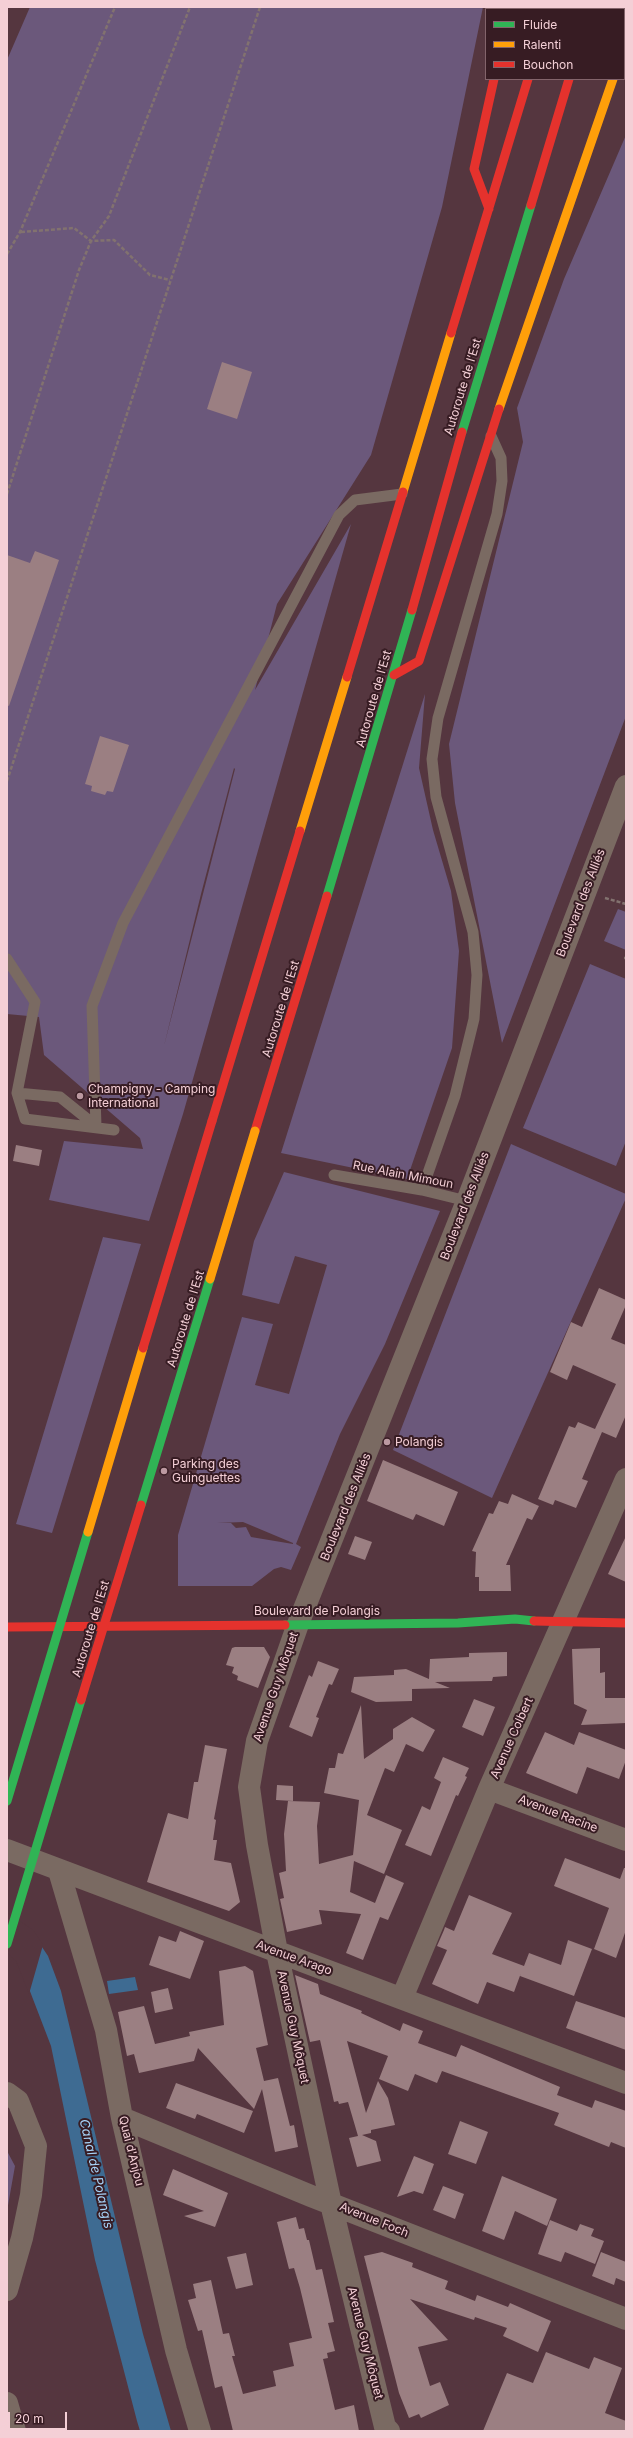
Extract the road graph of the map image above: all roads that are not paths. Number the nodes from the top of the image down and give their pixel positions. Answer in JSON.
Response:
{"nodes":[{"id":1,"x":494,"y":80,"type":"edge"},
{"id":2,"x":528,"y":80,"type":"edge"},
{"id":3,"x":569,"y":80,"type":"edge"},
{"id":4,"x":613,"y":81,"type":"edge"},
{"id":5,"x":489,"y":209,"type":"junction"},
{"id":6,"x":490,"y":434,"type":"junction"},
{"id":7,"x":402,"y":494,"type":"junction"},
{"id":8,"x":394,"y":675,"type":"junction"},
{"id":9,"x":626,"y":786,"type":"edge"},
{"id":10,"x":7,"y":958,"type":"edge"},
{"id":11,"x":17,"y":1093,"type":"junction"},
{"id":12,"x":96,"y":1126,"type":"junction"},
{"id":13,"x":114,"y":1130,"type":"dead end"},
{"id":14,"x":334,"y":1175,"type":"dead end"},
{"id":15,"x":422,"y":1190,"type":"junction"},
{"id":16,"x":468,"y":1201,"type":"junction"},
{"id":17,"x":626,"y":1479,"type":"edge"},
{"id":18,"x":564,"y":1623,"type":"junction"},
{"id":19,"x":626,"y":1623,"type":"edge"},
{"id":20,"x":298,"y":1624,"type":"junction"},
{"id":21,"x":7,"y":1626,"type":"edge"},
{"id":22,"x":489,"y":1789,"type":"junction"},
{"id":23,"x":7,"y":1801,"type":"edge"},
{"id":24,"x":626,"y":1840,"type":"edge"},
{"id":25,"x":7,"y":1850,"type":"edge"},
{"id":26,"x":59,"y":1871,"type":"junction"},
{"id":27,"x":7,"y":1944,"type":"edge"},
{"id":28,"x":277,"y":1952,"type":"junction"},
{"id":29,"x":402,"y":1998,"type":"junction"},
{"id":30,"x":626,"y":2083,"type":"edge"},
{"id":31,"x":7,"y":2093,"type":"edge"},
{"id":32,"x":122,"y":2118,"type":"junction"},
{"id":33,"x":331,"y":2204,"type":"junction"},
{"id":34,"x":7,"y":2290,"type":"edge"},
{"id":35,"x":626,"y":2319,"type":"edge"},
{"id":36,"x":7,"y":2403,"type":"edge"},
{"id":37,"x":15,"y":2431,"type":"edge"},
{"id":38,"x":200,"y":2431,"type":"edge"},
{"id":39,"x":389,"y":2431,"type":"edge"}],
"edges":[{"from":1,"to":5,"type":"main road"},
{"from":2,"to":5,"type":"main road"},
{"from":3,"to":8,"type":"main road","name":"Autoroute de l’Est"},
{"from":4,"to":6,"type":"main road"},
{"from":5,"to":7,"type":"main road"},
{"from":6,"to":8,"type":"main road"},
{"from":6,"to":15,"type":"lane"},
{"from":7,"to":12,"type":"lane"},
{"from":7,"to":23,"type":"main road","bridge":true},
{"from":8,"to":27,"type":"main road","name":"Autoroute de l’Est","bridge":true},
{"from":9,"to":16,"type":"street","name":"Boulevard des Alliés"},
{"from":10,"to":11,"type":"lane"},
{"from":11,"to":12,"type":"lane"},
{"from":11,"to":12,"type":"lane"},
{"from":12,"to":13,"type":"lane"},
{"from":14,"to":15,"type":"lane","name":"Rue Alain Mimoun"},
{"from":15,"to":16,"type":"lane","name":"Rue Alain Mimoun"},
{"from":16,"to":20,"type":"street","name":"Boulevard des Alliés"},
{"from":17,"to":18,"type":"street","name":"Avenue Colbert"},
{"from":18,"to":19,"type":"main road","name":"Boulevard de Polangis"},
{"from":18,"to":20,"type":"main road","name":"Boulevard de Polangis"},
{"from":18,"to":22,"type":"street","name":"Avenue Colbert"},
{"from":20,"to":21,"type":"main road","name":"Boulevard de Polangis"},
{"from":20,"to":28,"type":"street","name":"Avenue Guy Môquet"},
{"from":22,"to":24,"type":"street","name":"Avenue Racine"},
{"from":22,"to":29,"type":"street","name":"Avenue Colbert"},
{"from":25,"to":26,"type":"street","name":"Avenue Arago"},
{"from":26,"to":28,"type":"street","name":"Avenue Arago"},
{"from":26,"to":32,"type":"street","name":"Quai d'Anjou"},
{"from":28,"to":29,"type":"street","name":"Avenue Arago"},
{"from":28,"to":33,"type":"street","name":"Avenue Guy Môquet"},
{"from":29,"to":30,"type":"street","name":"Avenue Arago"},
{"from":31,"to":34,"type":"street"},
{"from":32,"to":33,"type":"street","name":"Avenue Foch"},
{"from":32,"to":38,"type":"street","name":"Quai d'Anjou"},
{"from":33,"to":35,"type":"street","name":"Avenue Foch"},
{"from":33,"to":39,"type":"street","name":"Avenue Guy Môquet"},
{"from":36,"to":37,"type":"street"}]}
